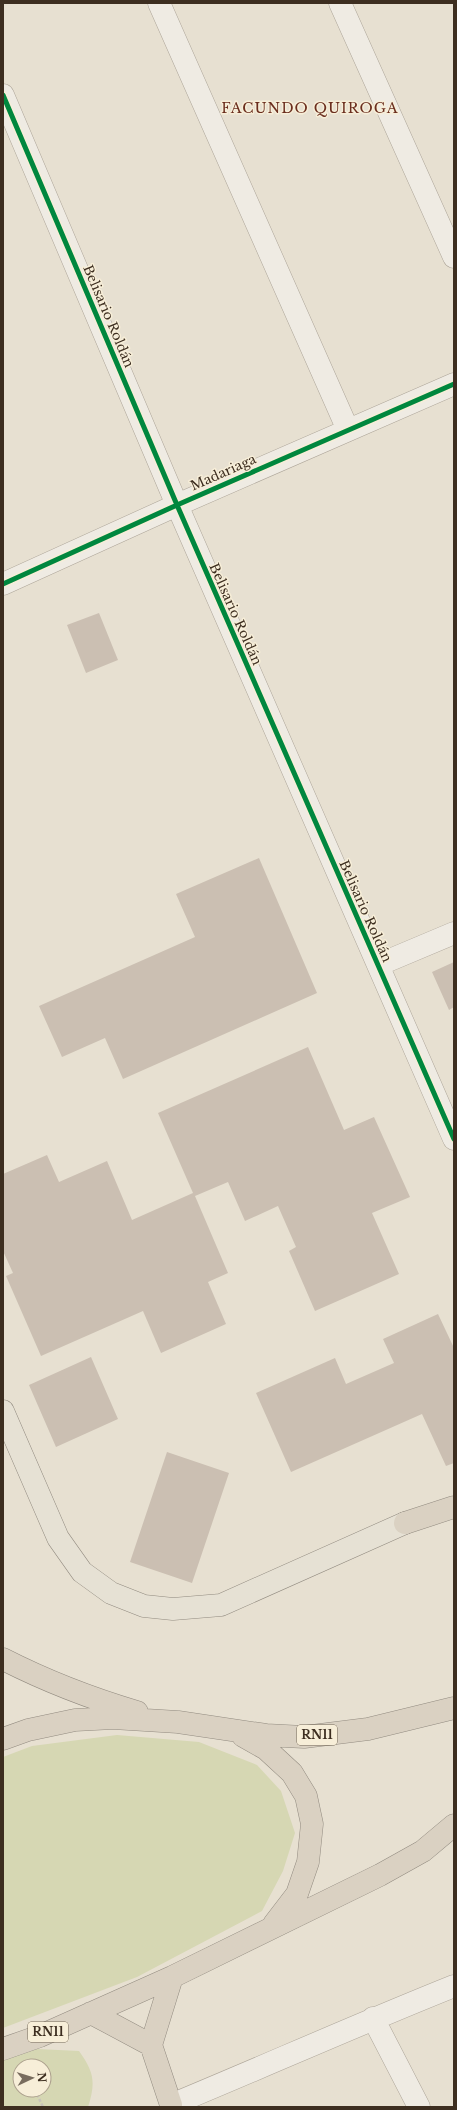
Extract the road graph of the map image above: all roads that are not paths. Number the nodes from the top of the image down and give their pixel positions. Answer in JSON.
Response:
{"nodes":[{"id":1,"x":159,"y":3,"type":"edge"},
{"id":2,"x":340,"y":3,"type":"edge"},
{"id":3,"x":3,"y":95,"type":"edge"},
{"id":4,"x":454,"y":257,"type":"edge"},
{"id":5,"x":454,"y":384,"type":"edge"},
{"id":6,"x":348,"y":430,"type":"junction"},
{"id":7,"x":177,"y":505,"type":"junction"},
{"id":8,"x":3,"y":584,"type":"edge"},
{"id":9,"x":454,"y":933,"type":"edge"},
{"id":10,"x":378,"y":965,"type":"junction"},
{"id":11,"x":454,"y":1139,"type":"edge"},
{"id":12,"x":3,"y":1411,"type":"edge"},
{"id":13,"x":454,"y":1498,"type":"edge"},
{"id":14,"x":454,"y":1507,"type":"edge"},
{"id":15,"x":405,"y":1523,"type":"junction"},
{"id":16,"x":3,"y":1659,"type":"edge"},
{"id":17,"x":454,"y":1708,"type":"edge"},
{"id":18,"x":169,"y":1721,"type":"junction"},
{"id":19,"x":215,"y":1726,"type":"junction"},
{"id":20,"x":3,"y":1739,"type":"edge"},
{"id":21,"x":454,"y":1825,"type":"edge"},
{"id":22,"x":272,"y":1927,"type":"junction"},
{"id":23,"x":172,"y":1977,"type":"junction"},
{"id":24,"x":454,"y":1986,"type":"edge"},
{"id":25,"x":91,"y":2013,"type":"junction"},
{"id":26,"x":373,"y":2018,"type":"junction"},
{"id":27,"x":151,"y":2046,"type":"junction"},
{"id":28,"x":3,"y":2049,"type":"edge"},
{"id":29,"x":169,"y":2106,"type":"edge"},
{"id":30,"x":419,"y":2107,"type":"edge"}],
"edges":[{"from":1,"to":6,"type":"street"},
{"from":2,"to":4,"type":"street"},
{"from":3,"to":7,"type":"street","name":"Belisario Roldán"},
{"from":5,"to":6,"type":"street","name":"Madariaga"},
{"from":6,"to":7,"type":"street","name":"Madariaga"},
{"from":7,"to":8,"type":"street","name":"Madariaga"},
{"from":7,"to":10,"type":"street","name":"Belisario Roldán"},
{"from":9,"to":10,"type":"street"},
{"from":10,"to":11,"type":"street","name":"Belisario Roldán"},
{"from":12,"to":15,"type":"main road"},
{"from":13,"to":15,"type":"street"},
{"from":14,"to":15,"type":"highway"},
{"from":16,"to":18,"type":"highway","number":"RN11"},
{"from":17,"to":19,"type":"highway","number":"RN11"},
{"from":18,"to":19,"type":"highway","number":"RN11"},
{"from":18,"to":20,"type":"highway","number":"RN11"},
{"from":19,"to":22,"type":"highway","number":"RN11"},
{"from":21,"to":22,"type":"highway","number":"RN11"},
{"from":22,"to":23,"type":"highway","number":"RN11"},
{"from":23,"to":25,"type":"highway","number":"RN11"},
{"from":23,"to":27,"type":"highway"},
{"from":24,"to":26,"type":"street"},
{"from":25,"to":27,"type":"highway"},
{"from":25,"to":28,"type":"highway","number":"RN11"},
{"from":26,"to":29,"type":"street"},
{"from":26,"to":30,"type":"street"},
{"from":27,"to":29,"type":"highway"}]}
